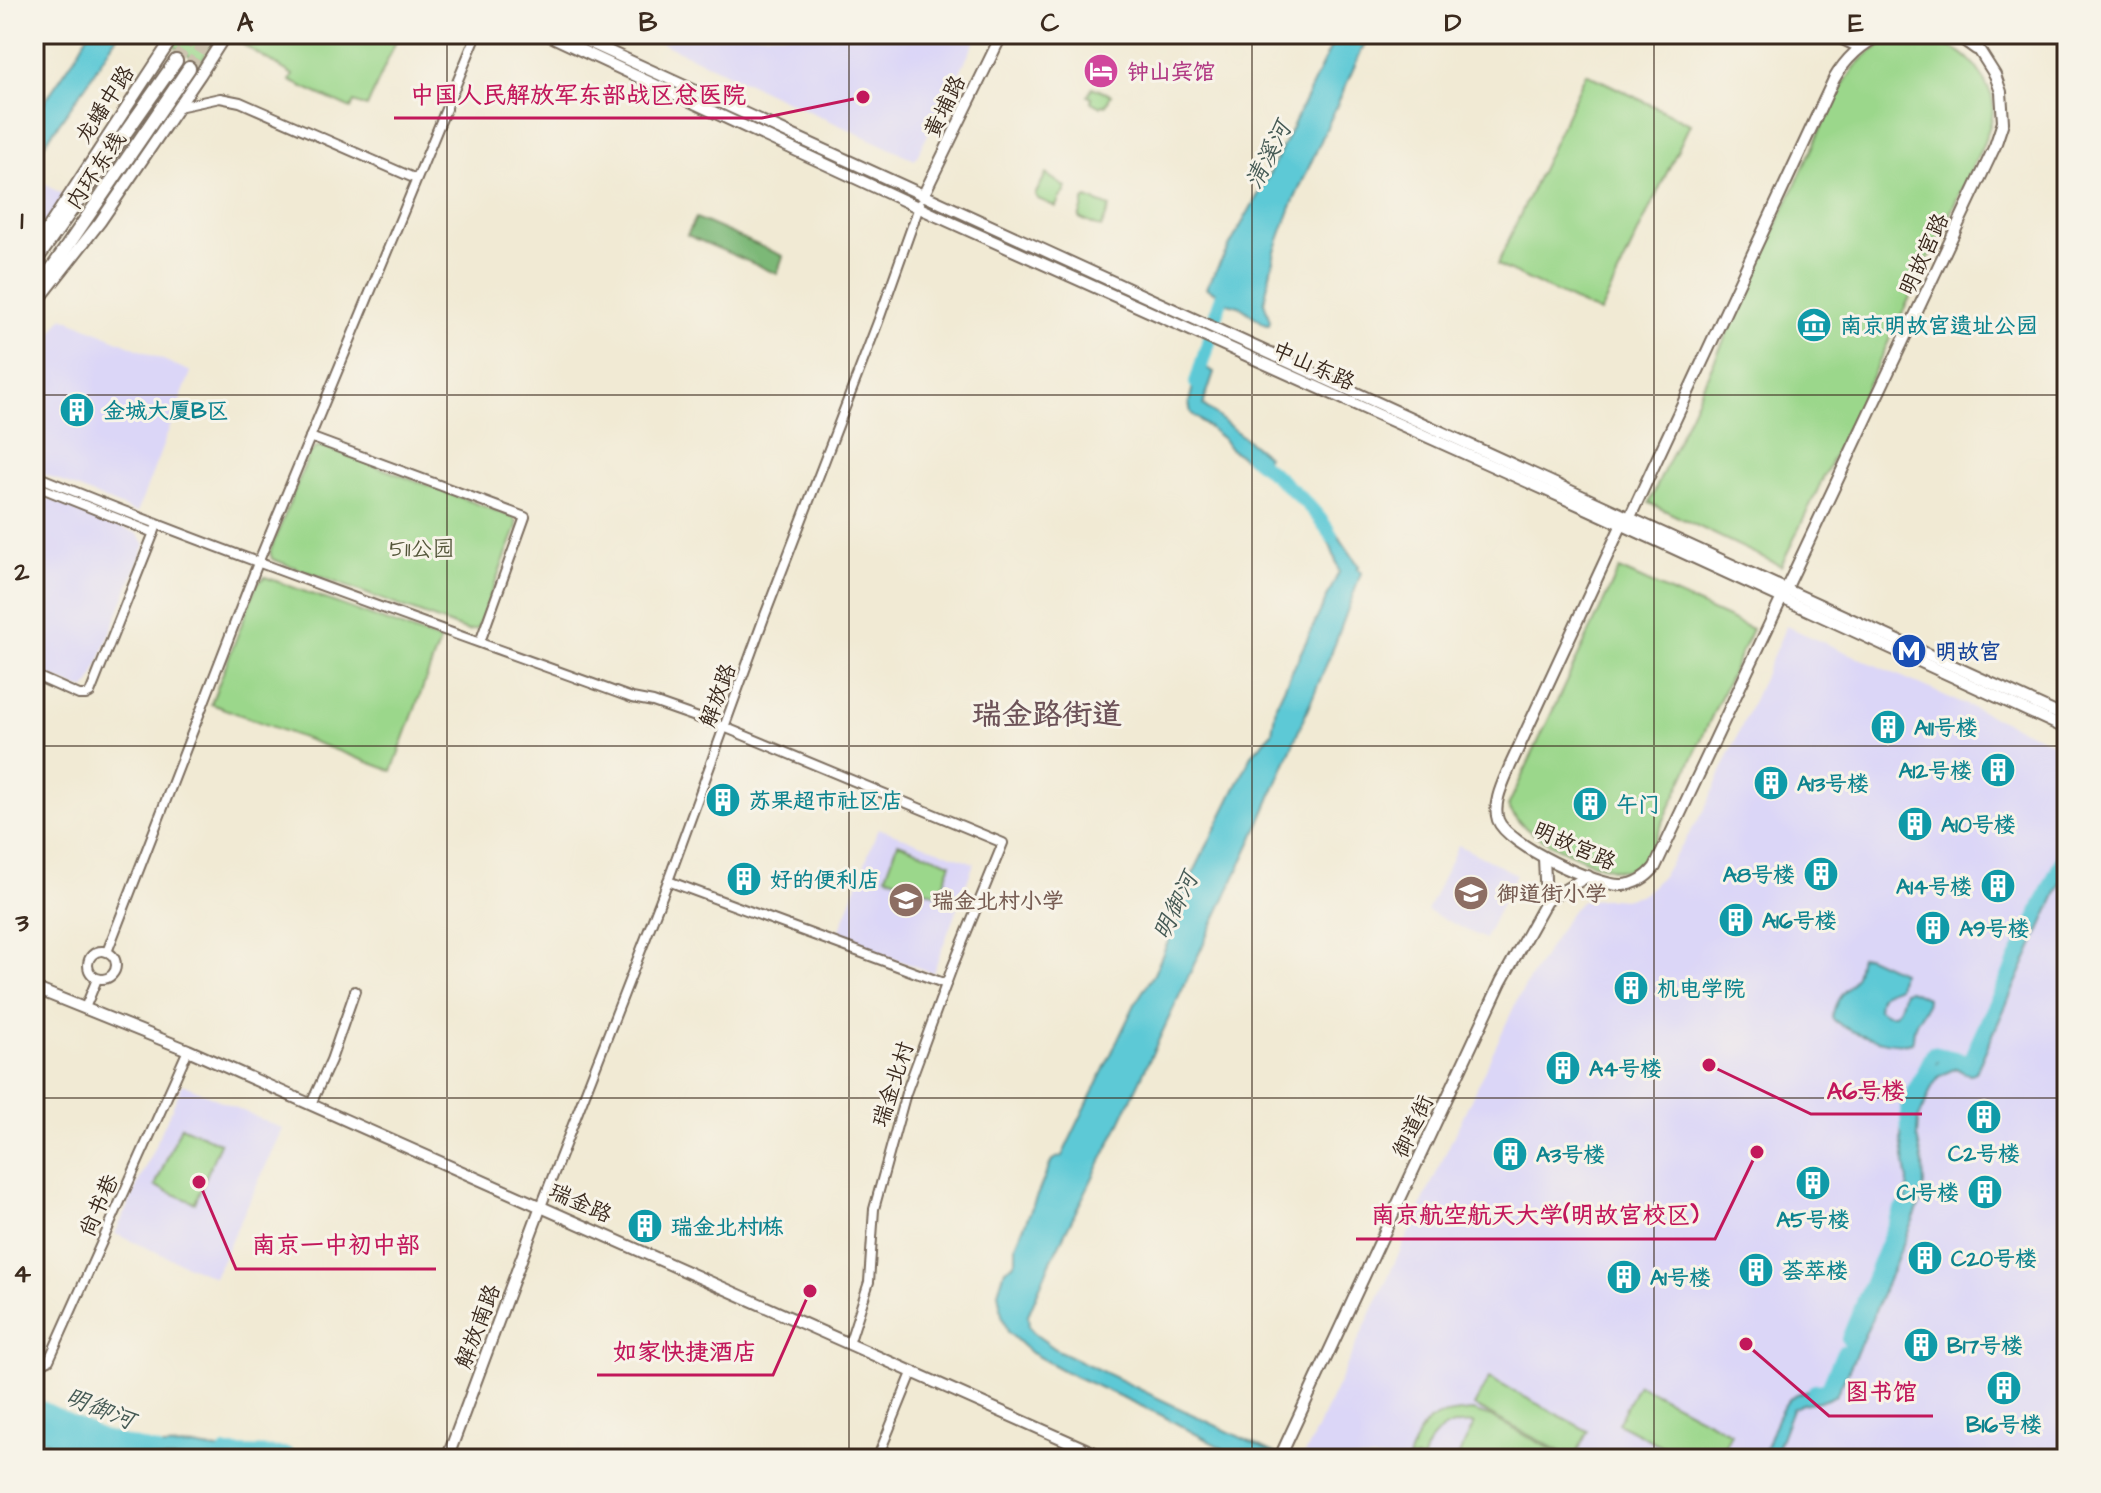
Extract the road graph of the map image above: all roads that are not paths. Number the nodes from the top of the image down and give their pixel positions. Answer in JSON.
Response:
{"nodes":[{"id":1,"x":175,"y":34,"type":"edge"},
{"id":2,"x":226,"y":34,"type":"edge"},
{"id":3,"x":477,"y":34,"type":"edge"},
{"id":4,"x":546,"y":34,"type":"edge"},
{"id":5,"x":571,"y":34,"type":"edge"},
{"id":6,"x":1002,"y":34,"type":"edge"},
{"id":7,"x":1830,"y":34,"type":"edge"},
{"id":8,"x":1883,"y":34,"type":"edge"},
{"id":9,"x":1955,"y":34,"type":"edge"},
{"id":10,"x":1971,"y":34,"type":"edge"},
{"id":11,"x":1859,"y":48,"type":"junction"},
{"id":12,"x":1983,"y":55,"type":"junction"},
{"id":13,"x":176,"y":61,"type":"tunnel mouth"},
{"id":14,"x":189,"y":68,"type":"tunnel mouth"},
{"id":15,"x":178,"y":107,"type":"junction"},
{"id":16,"x":416,"y":179,"type":"junction"},
{"id":17,"x":923,"y":196,"type":"junction"},
{"id":18,"x":919,"y":208,"type":"junction"},
{"id":19,"x":34,"y":249,"type":"edge"},
{"id":20,"x":34,"y":263,"type":"edge"},
{"id":21,"x":34,"y":295,"type":"edge"},
{"id":22,"x":34,"y":306,"type":"edge"},
{"id":23,"x":310,"y":437,"type":"junction"},
{"id":24,"x":34,"y":475,"type":"edge"},
{"id":25,"x":34,"y":485,"type":"edge"},
{"id":26,"x":1626,"y":521,"type":"junction"},
{"id":27,"x":155,"y":529,"type":"junction"},
{"id":28,"x":258,"y":563,"type":"junction"},
{"id":29,"x":1785,"y":594,"type":"junction"},
{"id":30,"x":480,"y":642,"type":"junction"},
{"id":31,"x":34,"y":675,"type":"edge"},
{"id":32,"x":2067,"y":718,"type":"edge"},
{"id":33,"x":724,"y":727,"type":"junction"},
{"id":34,"x":2067,"y":729,"type":"edge"},
{"id":35,"x":1544,"y":858,"type":"junction"},
{"id":36,"x":1588,"y":876,"type":"junction"},
{"id":37,"x":668,"y":881,"type":"junction"},
{"id":38,"x":1546,"y":901,"type":"junction"},
{"id":39,"x":107,"y":952,"type":"junction"},
{"id":40,"x":97,"y":979,"type":"junction"},
{"id":41,"x":946,"y":984,"type":"junction"},
{"id":42,"x":34,"y":988,"type":"edge"},
{"id":43,"x":355,"y":991,"type":"dead end"},
{"id":44,"x":85,"y":1008,"type":"junction"},
{"id":45,"x":188,"y":1050,"type":"junction"},
{"id":46,"x":311,"y":1104,"type":"junction"},
{"id":47,"x":541,"y":1206,"type":"junction"},
{"id":48,"x":849,"y":1344,"type":"junction"},
{"id":49,"x":34,"y":1367,"type":"edge"},
{"id":50,"x":912,"y":1373,"type":"junction"},
{"id":51,"x":466,"y":1408,"type":"joint"},
{"id":52,"x":447,"y":1459,"type":"edge"},
{"id":53,"x":877,"y":1459,"type":"edge"},
{"id":54,"x":1108,"y":1459,"type":"edge"},
{"id":55,"x":1279,"y":1459,"type":"edge"}],
"edges":[{"from":1,"to":19,"type":"main road","name":"龙蟠中路"},
{"from":2,"to":15,"type":"main road"},
{"from":3,"to":16,"type":"street"},
{"from":4,"to":18,"type":"main road","name":"中山东路"},
{"from":5,"to":17,"type":"main road","name":"中山东路"},
{"from":6,"to":17,"type":"main road","name":"黄埔路"},
{"from":7,"to":11,"type":"street"},
{"from":8,"to":11,"type":"main road","name":"明故宫路"},
{"from":9,"to":12,"type":"main road"},
{"from":10,"to":12,"type":"main road","name":"明故宫路"},
{"from":11,"to":26,"type":"main road","name":"明故宫路"},
{"from":12,"to":29,"type":"main road","name":"明故宫路"},
{"from":13,"to":20,"type":"highway","name":"内环东线"},
{"from":14,"to":21,"type":"highway","name":"内环东线"},
{"from":15,"to":16,"type":"street"},
{"from":15,"to":22,"type":"main road"},
{"from":16,"to":23,"type":"street"},
{"from":17,"to":18,"type":"street","name":"解放路"},
{"from":17,"to":26,"type":"main road","name":"中山东路"},
{"from":18,"to":26,"type":"main road","name":"中山东路"},
{"from":18,"to":33,"type":"street","name":"解放路"},
{"from":23,"to":28,"type":"street"},
{"from":23,"to":30,"type":"street"},
{"from":24,"to":27,"type":"street"},
{"from":25,"to":27,"type":"street"},
{"from":26,"to":29,"type":"main road","name":"中山东路"},
{"from":26,"to":35,"type":"main road","name":"明故宫路"},
{"from":27,"to":28,"type":"street"},
{"from":27,"to":31,"type":"street"},
{"from":28,"to":30,"type":"street"},
{"from":28,"to":39,"type":"street"},
{"from":29,"to":32,"type":"main road","name":"中山东路"},
{"from":29,"to":34,"type":"main road","name":"中山东路"},
{"from":29,"to":36,"type":"main road","name":"明故宫路"},
{"from":30,"to":33,"type":"street"},
{"from":33,"to":37,"type":"street","name":"解放路"},
{"from":33,"to":41,"type":"street","name":"瑞金北村"},
{"from":35,"to":36,"type":"main road","name":"明故宫路"},
{"from":35,"to":38,"type":"main road"},
{"from":36,"to":38,"type":"main road"},
{"from":37,"to":41,"type":"street"},
{"from":37,"to":47,"type":"street","name":"解放路"},
{"from":38,"to":55,"type":"main road","name":"御道街"},
{"from":39,"to":40,"type":"street"},
{"from":39,"to":40,"type":"street"},
{"from":40,"to":44,"type":"street"},
{"from":41,"to":48,"type":"street","name":"瑞金北村"},
{"from":42,"to":44,"type":"main road","name":"瑞金路"},
{"from":43,"to":46,"type":"street"},
{"from":44,"to":45,"type":"main road","name":"瑞金路"},
{"from":45,"to":46,"type":"main road","name":"瑞金路"},
{"from":45,"to":49,"type":"street","name":"尚书巷"},
{"from":46,"to":47,"type":"main road","name":"瑞金路"},
{"from":47,"to":48,"type":"main road","name":"瑞金路"},
{"from":47,"to":51,"type":"street","name":"解放南路"},
{"from":48,"to":50,"type":"main road","name":"瑞金路"},
{"from":50,"to":53,"type":"street"},
{"from":50,"to":54,"type":"main road","name":"瑞金路"},
{"from":51,"to":52,"type":"main road"}]}
